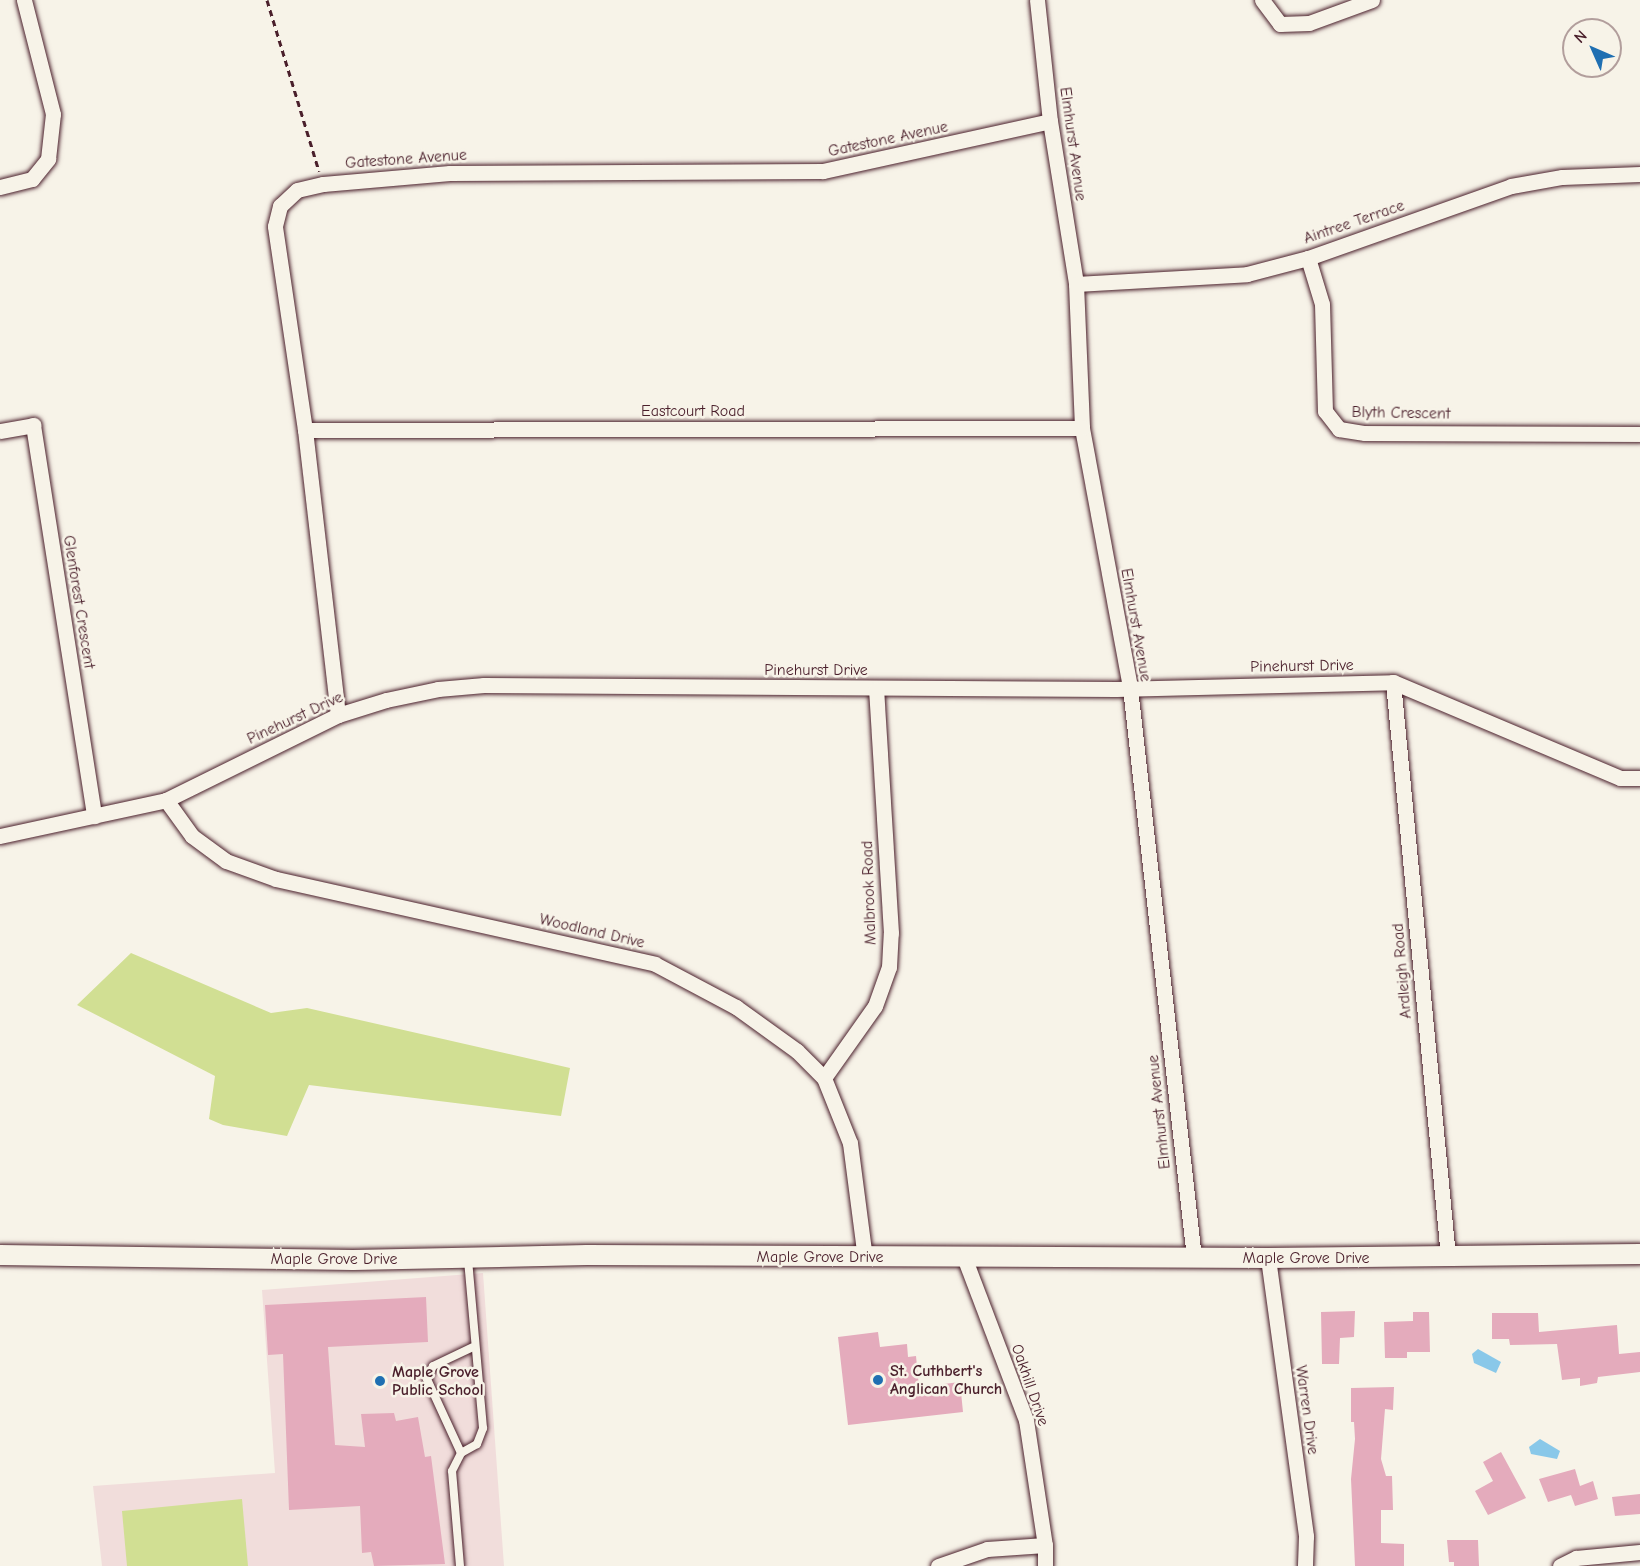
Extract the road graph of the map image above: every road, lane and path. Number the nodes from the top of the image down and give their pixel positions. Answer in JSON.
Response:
{"nodes":[{"id":1,"x":24,"y":0,"type":"edge"},
{"id":2,"x":267,"y":0,"type":"edge"},
{"id":3,"x":1037,"y":0,"type":"edge"},
{"id":4,"x":1262,"y":0,"type":"edge"},
{"id":5,"x":1372,"y":0,"type":"edge"},
{"id":6,"x":1050,"y":121,"type":"junction"},
{"id":7,"x":1640,"y":174,"type":"edge"},
{"id":8,"x":323,"y":184,"type":"junction"},
{"id":9,"x":0,"y":187,"type":"edge"},
{"id":10,"x":1308,"y":258,"type":"junction"},
{"id":11,"x":1076,"y":284,"type":"junction"},
{"id":12,"x":1082,"y":428,"type":"junction"},
{"id":13,"x":305,"y":430,"type":"junction"},
{"id":14,"x":0,"y":431,"type":"edge"},
{"id":15,"x":1640,"y":434,"type":"edge"},
{"id":16,"x":1393,"y":682,"type":"junction"},
{"id":17,"x":876,"y":688,"type":"junction"},
{"id":18,"x":1130,"y":688,"type":"junction"},
{"id":19,"x":338,"y":715,"type":"junction"},
{"id":20,"x":1640,"y":778,"type":"edge"},
{"id":21,"x":166,"y":800,"type":"junction"},
{"id":22,"x":94,"y":816,"type":"junction"},
{"id":23,"x":0,"y":836,"type":"edge"},
{"id":24,"x":824,"y":1078,"type":"junction"},
{"id":25,"x":1640,"y":1254,"type":"edge"},
{"id":26,"x":0,"y":1255,"type":"edge"},
{"id":27,"x":1448,"y":1256,"type":"junction"},
{"id":28,"x":964,"y":1257,"type":"junction"},
{"id":29,"x":865,"y":1258,"type":"junction"},
{"id":30,"x":1194,"y":1258,"type":"junction"},
{"id":31,"x":1268,"y":1258,"type":"junction"},
{"id":32,"x":468,"y":1260,"type":"junction"},
{"id":33,"x":473,"y":1347,"type":"junction"},
{"id":34,"x":461,"y":1453,"type":"junction"},
{"id":35,"x":1045,"y":1545,"type":"junction"},
{"id":36,"x":1640,"y":1552,"type":"edge"},
{"id":37,"x":460,"y":1566,"type":"edge"},
{"id":38,"x":938,"y":1566,"type":"edge"},
{"id":39,"x":1045,"y":1566,"type":"edge"},
{"id":40,"x":1305,"y":1566,"type":"edge"},
{"id":41,"x":1560,"y":1566,"type":"edge"}],
"edges":[{"from":1,"to":9,"type":"street"},
{"from":2,"to":8,"type":"path"},
{"from":3,"to":6,"type":"street","name":"Elmhurst Avenue"},
{"from":4,"to":5,"type":"street"},
{"from":6,"to":8,"type":"street","name":"Gatestone Avenue"},
{"from":6,"to":11,"type":"street","name":"Elmhurst Avenue"},
{"from":7,"to":10,"type":"street","name":"Aintree Terrace"},
{"from":8,"to":13,"type":"street","name":"Gatestone Avenue"},
{"from":10,"to":11,"type":"street","name":"Aintree Terrace"},
{"from":10,"to":15,"type":"street","name":"Blyth Crescent"},
{"from":11,"to":12,"type":"street","name":"Elmhurst Avenue"},
{"from":12,"to":13,"type":"street","name":"Eastcourt Road"},
{"from":12,"to":18,"type":"street","name":"Elmhurst Avenue"},
{"from":13,"to":19,"type":"street","name":"Gatestone Avenue"},
{"from":14,"to":22,"type":"street","name":"Glenforest Crescent"},
{"from":16,"to":18,"type":"street","name":"Pinehurst Drive"},
{"from":16,"to":20,"type":"street","name":"Pinehurst Drive"},
{"from":16,"to":27,"type":"street","name":"Ardleigh Road"},
{"from":17,"to":18,"type":"street","name":"Pinehurst Drive"},
{"from":17,"to":19,"type":"street","name":"Pinehurst Drive"},
{"from":17,"to":24,"type":"street","name":"Malbrook Road"},
{"from":18,"to":30,"type":"street","name":"Elmhurst Avenue"},
{"from":19,"to":21,"type":"street","name":"Pinehurst Drive"},
{"from":21,"to":22,"type":"street","name":"Pinehurst Drive"},
{"from":21,"to":24,"type":"street","name":"Woodland Drive"},
{"from":22,"to":23,"type":"street","name":"Pinehurst Drive"},
{"from":24,"to":29,"type":"street","name":"Woodland Drive"},
{"from":25,"to":27,"type":"street","name":"Maple Grove Drive"},
{"from":26,"to":32,"type":"street","name":"Maple Grove Drive"},
{"from":27,"to":31,"type":"street","name":"Maple Grove Drive"},
{"from":28,"to":29,"type":"street","name":"Maple Grove Drive"},
{"from":28,"to":30,"type":"street","name":"Maple Grove Drive"},
{"from":28,"to":35,"type":"street","name":"Oakhill Drive"},
{"from":29,"to":32,"type":"street","name":"Maple Grove Drive"},
{"from":30,"to":31,"type":"street","name":"Maple Grove Drive"},
{"from":31,"to":40,"type":"street","name":"Warren Drive"},
{"from":32,"to":33,"type":"lane"},
{"from":33,"to":34,"type":"lane"},
{"from":33,"to":34,"type":"lane"},
{"from":34,"to":37,"type":"lane"},
{"from":35,"to":38,"type":"street"},
{"from":35,"to":39,"type":"street","name":"Oakhill Drive"},
{"from":36,"to":41,"type":"street"}]}
